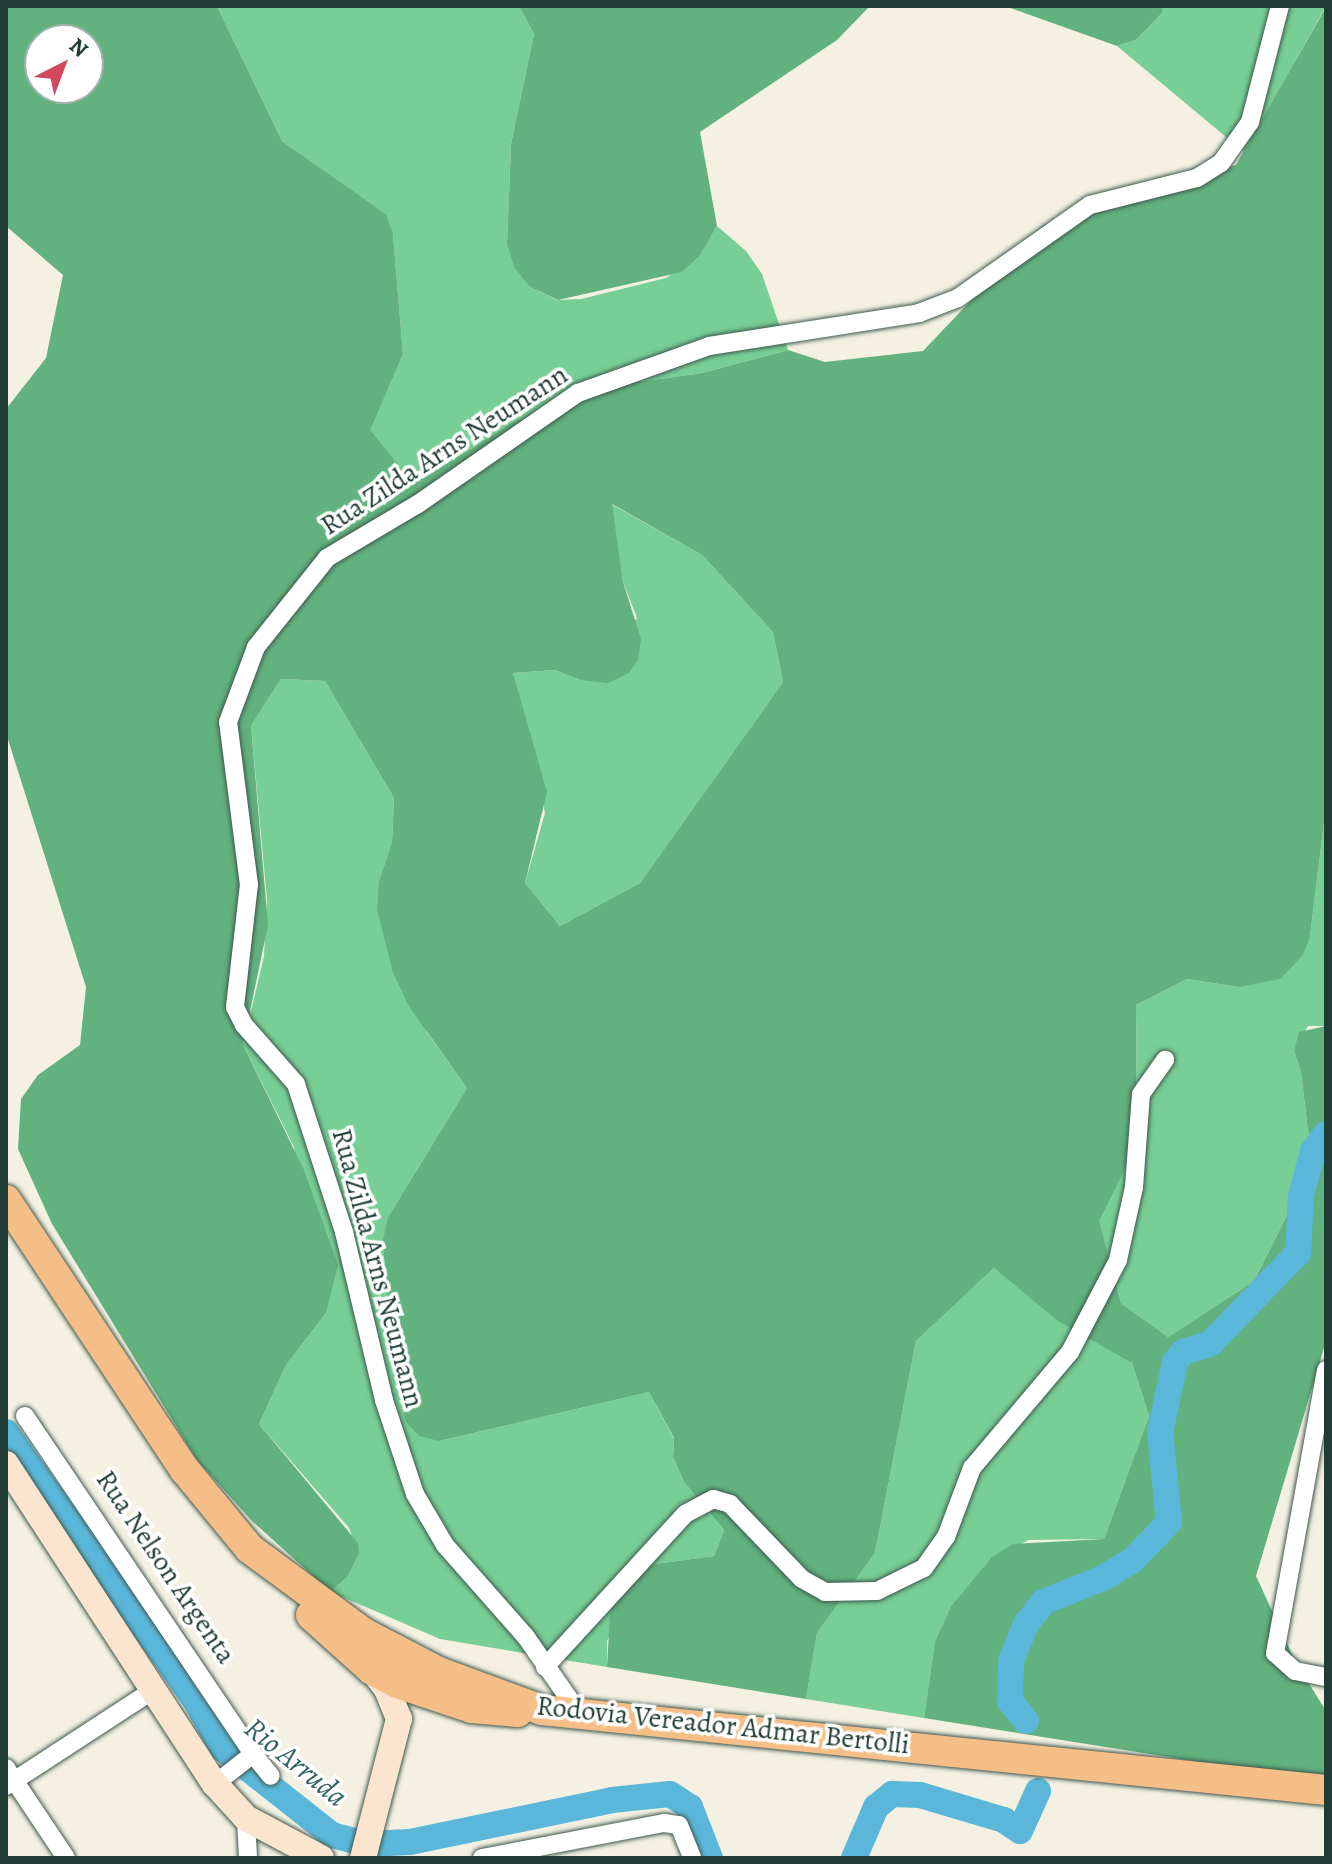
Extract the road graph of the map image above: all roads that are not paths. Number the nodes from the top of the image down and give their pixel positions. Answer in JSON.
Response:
{"nodes":[{"id":1,"x":1280,"y":6,"type":"edge"},
{"id":2,"x":1165,"y":1060,"type":"dead end"},
{"id":3,"x":6,"y":1200,"type":"edge"},
{"id":4,"x":1326,"y":1370,"type":"edge"},
{"id":5,"x":25,"y":1416,"type":"dead end"},
{"id":6,"x":6,"y":1464,"type":"edge"},
{"id":7,"x":250,"y":1549,"type":"junction"},
{"id":8,"x":545,"y":1667,"type":"junction"},
{"id":9,"x":372,"y":1670,"type":"junction"},
{"id":10,"x":1326,"y":1677,"type":"edge"},
{"id":11,"x":153,"y":1690,"type":"junction"},
{"id":12,"x":428,"y":1696,"type":"junction"},
{"id":13,"x":542,"y":1710,"type":"junction"},
{"id":14,"x":579,"y":1713,"type":"junction"},
{"id":15,"x":399,"y":1719,"type":"junction"},
{"id":16,"x":253,"y":1754,"type":"junction"},
{"id":17,"x":271,"y":1776,"type":"dead end"},
{"id":18,"x":9,"y":1778,"type":"edge"},
{"id":19,"x":215,"y":1784,"type":"junction"},
{"id":20,"x":1326,"y":1790,"type":"edge"},
{"id":21,"x":246,"y":1818,"type":"junction"},
{"id":22,"x":66,"y":1858,"type":"edge"},
{"id":23,"x":248,"y":1858,"type":"edge"},
{"id":24,"x":321,"y":1858,"type":"edge"},
{"id":25,"x":363,"y":1858,"type":"edge"},
{"id":26,"x":482,"y":1858,"type":"edge"},
{"id":27,"x":692,"y":1858,"type":"edge"}],
"edges":[{"from":1,"to":8,"type":"street","name":"Rua Zilda Arns Neumann"},
{"from":2,"to":8,"type":"street"},
{"from":3,"to":7,"type":"highway","name":"Rodovia Vereador Admar Bertolli"},
{"from":4,"to":10,"type":"street"},
{"from":5,"to":16,"type":"street","name":"Rua Nelson Argenta"},
{"from":6,"to":11,"type":"main road"},
{"from":7,"to":9,"type":"highway"},
{"from":7,"to":13,"type":"highway","name":"Rodovia Vereador Admar Bertolli"},
{"from":8,"to":14,"type":"street","name":"Rua Zilda Arns Neumann"},
{"from":9,"to":12,"type":"highway"},
{"from":9,"to":15,"type":"main road"},
{"from":11,"to":18,"type":"street"},
{"from":11,"to":19,"type":"main road"},
{"from":12,"to":13,"type":"highway"},
{"from":12,"to":15,"type":"main road"},
{"from":13,"to":14,"type":"highway","name":"Rodovia Vereador Admar Bertolli"},
{"from":14,"to":20,"type":"highway","name":"Rodovia Vereador Admar Bertolli"},
{"from":15,"to":25,"type":"main road"},
{"from":16,"to":17,"type":"street","name":"Rua Nelson Argenta"},
{"from":16,"to":19,"type":"street"},
{"from":18,"to":22,"type":"street"},
{"from":19,"to":21,"type":"main road"},
{"from":21,"to":23,"type":"street"},
{"from":21,"to":24,"type":"main road"},
{"from":26,"to":27,"type":"street"}]}
